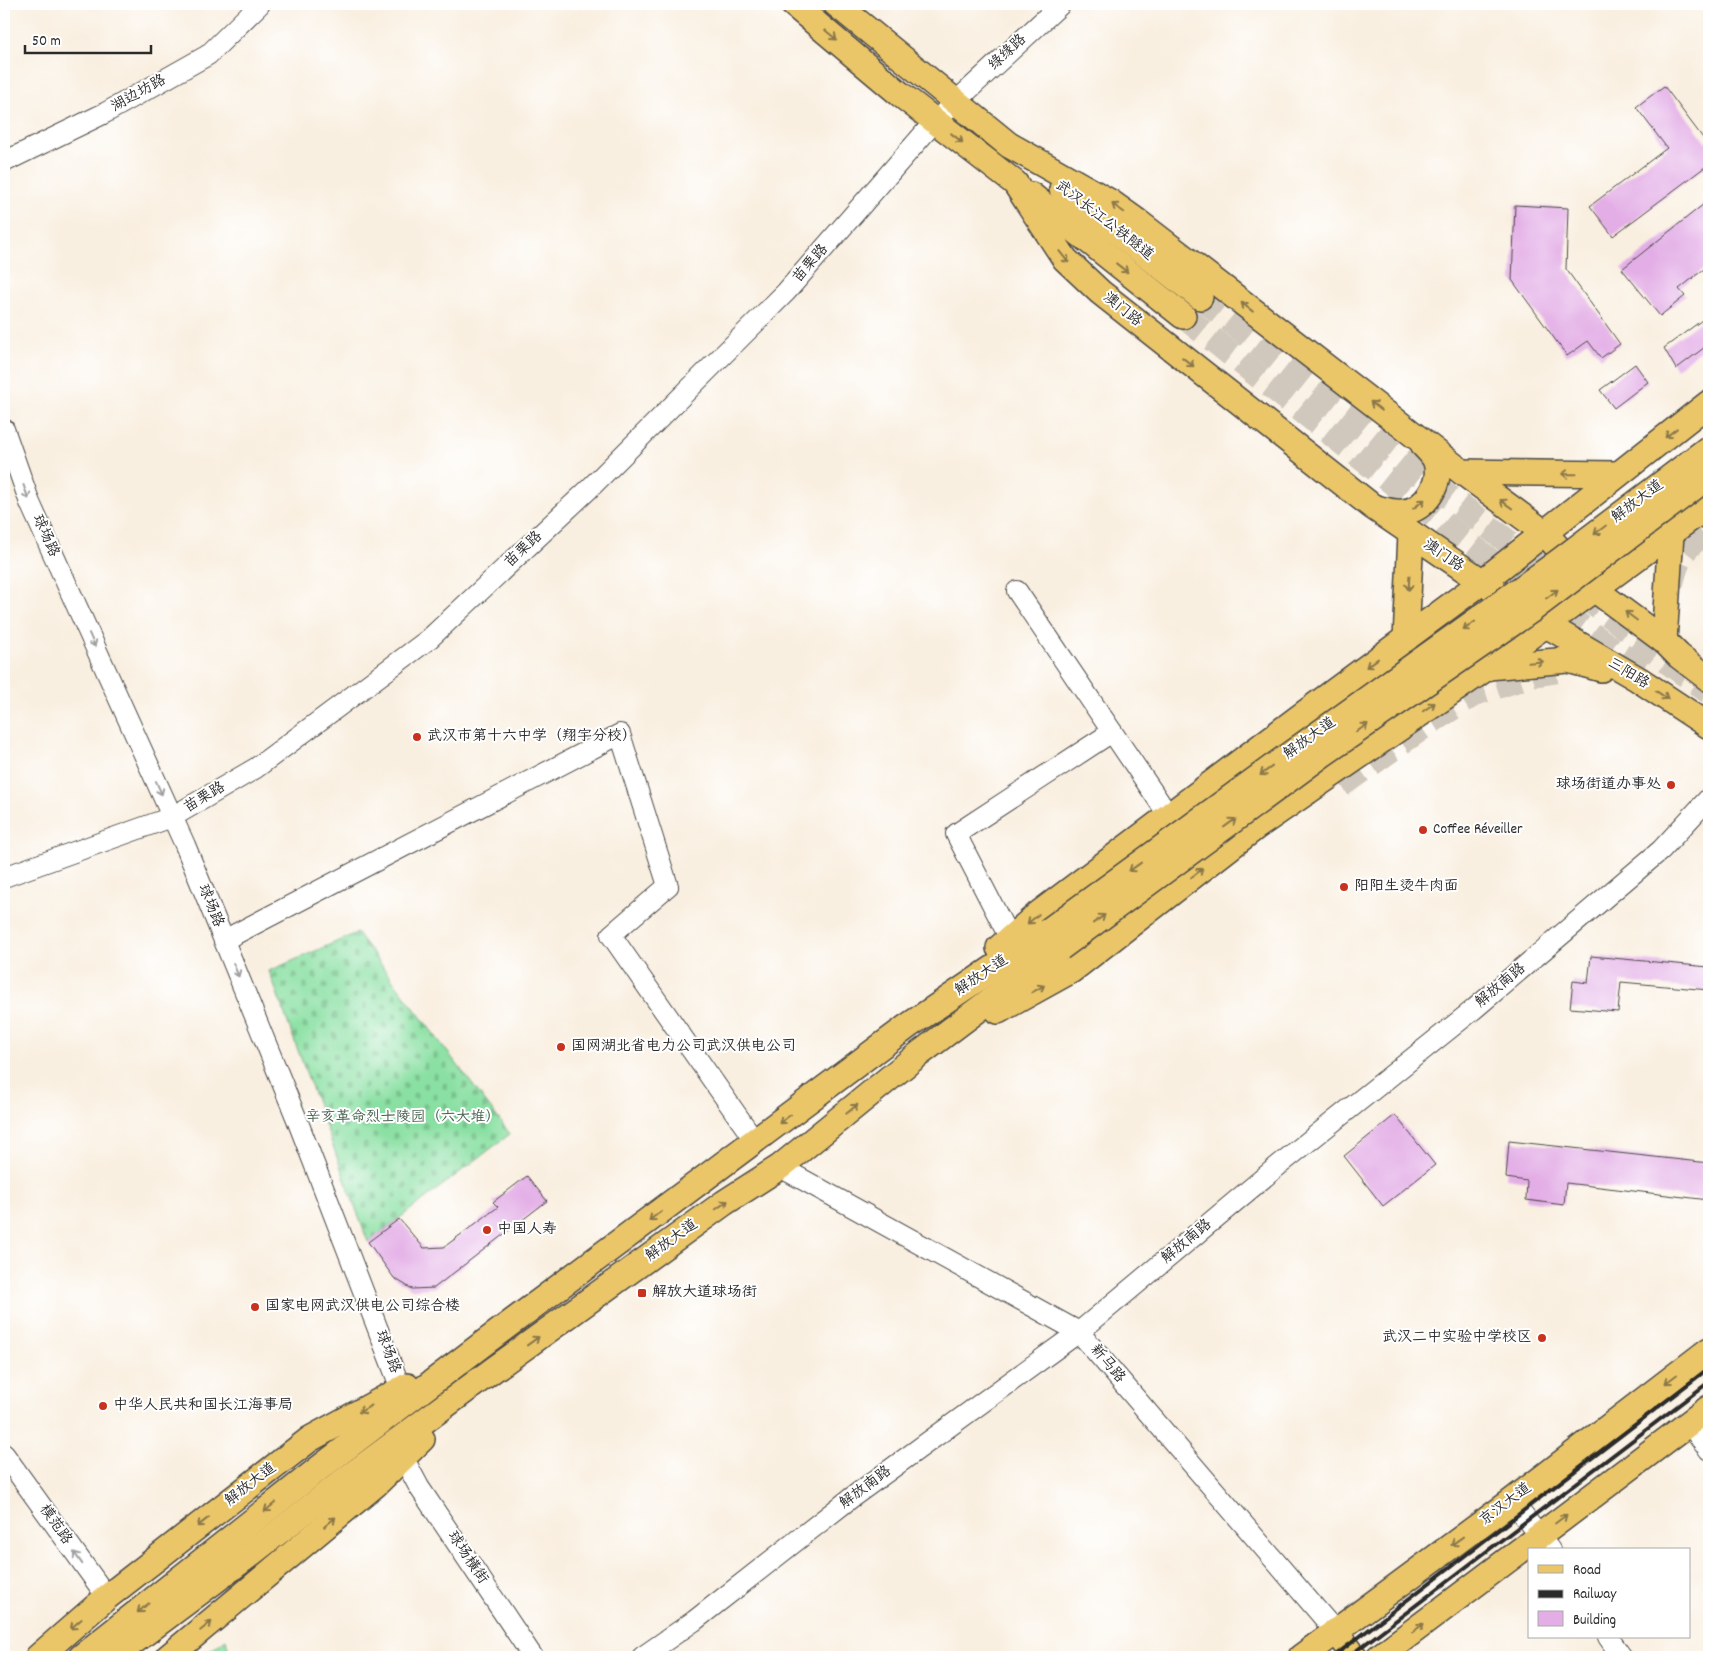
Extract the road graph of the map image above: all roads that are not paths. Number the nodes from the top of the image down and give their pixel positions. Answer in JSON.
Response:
{"nodes":[{"id":1,"x":260,"y":4,"type":"edge"},
{"id":2,"x":793,"y":4,"type":"edge"},
{"id":3,"x":836,"y":4,"type":"edge"},
{"id":4,"x":1061,"y":4,"type":"edge"},
{"id":5,"x":955,"y":102,"type":"junction"},
{"id":6,"x":935,"y":121,"type":"junction"},
{"id":7,"x":1009,"y":144,"type":"junction"},
{"id":8,"x":4,"y":162,"type":"edge"},
{"id":9,"x":1015,"y":183,"type":"junction"},
{"id":10,"x":1200,"y":296,"type":"tunnel mouth"},
{"id":11,"x":1183,"y":316,"type":"tunnel mouth"},
{"id":12,"x":1709,"y":403,"type":"edge"},
{"id":13,"x":4,"y":429,"type":"edge"},
{"id":14,"x":1416,"y":436,"type":"junction"},
{"id":15,"x":1709,"y":448,"type":"edge"},
{"id":16,"x":1462,"y":472,"type":"junction"},
{"id":17,"x":1618,"y":474,"type":"junction"},
{"id":18,"x":1709,"y":476,"type":"edge"},
{"id":19,"x":1709,"y":505,"type":"edge"},
{"id":20,"x":1373,"y":508,"type":"junction"},
{"id":21,"x":1545,"y":533,"type":"junction"},
{"id":22,"x":1411,"y":534,"type":"junction"},
{"id":23,"x":1671,"y":534,"type":"junction"},
{"id":24,"x":1482,"y":582,"type":"junction"},
{"id":25,"x":1594,"y":589,"type":"junction"},
{"id":26,"x":1017,"y":591,"type":"dead end"},
{"id":27,"x":1546,"y":625,"type":"junction"},
{"id":28,"x":1406,"y":639,"type":"junction"},
{"id":29,"x":1664,"y":641,"type":"junction"},
{"id":30,"x":1488,"y":666,"type":"junction"},
{"id":31,"x":1638,"y":679,"type":"junction"},
{"id":32,"x":1709,"y":679,"type":"edge"},
{"id":33,"x":1709,"y":726,"type":"edge"},
{"id":34,"x":1112,"y":732,"type":"junction"},
{"id":35,"x":1341,"y":785,"type":"tunnel mouth"},
{"id":36,"x":1709,"y":798,"type":"edge"},
{"id":37,"x":1169,"y":816,"type":"junction"},
{"id":38,"x":172,"y":817,"type":"junction"},
{"id":39,"x":1256,"y":827,"type":"junction"},
{"id":40,"x":4,"y":877,"type":"edge"},
{"id":41,"x":1010,"y":938,"type":"junction"},
{"id":42,"x":224,"y":940,"type":"junction"},
{"id":43,"x":1054,"y":940,"type":"junction"},
{"id":44,"x":908,"y":1026,"type":"junction"},
{"id":45,"x":919,"y":1054,"type":"junction"},
{"id":46,"x":755,"y":1141,"type":"junction"},
{"id":47,"x":780,"y":1167,"type":"junction"},
{"id":48,"x":1079,"y":1332,"type":"junction"},
{"id":49,"x":484,"y":1343,"type":"junction"},
{"id":50,"x":1709,"y":1350,"type":"edge"},
{"id":51,"x":493,"y":1370,"type":"junction"},
{"id":52,"x":401,"y":1389,"type":"junction"},
{"id":53,"x":1709,"y":1408,"type":"edge"},
{"id":54,"x":1689,"y":1423,"type":"junction"},
{"id":55,"x":1709,"y":1450,"type":"edge"},
{"id":56,"x":4,"y":1454,"type":"edge"},
{"id":57,"x":403,"y":1457,"type":"junction"},
{"id":58,"x":1512,"y":1501,"type":"junction"},
{"id":59,"x":1545,"y":1543,"type":"edge"},
{"id":60,"x":1528,"y":1555,"type":"edge"},
{"id":61,"x":106,"y":1598,"type":"junction"},
{"id":62,"x":1335,"y":1631,"type":"junction"},
{"id":63,"x":1609,"y":1638,"type":"edge"},
{"id":64,"x":38,"y":1657,"type":"edge"},
{"id":65,"x":81,"y":1657,"type":"edge"},
{"id":66,"x":113,"y":1657,"type":"edge"},
{"id":67,"x":168,"y":1657,"type":"edge"},
{"id":68,"x":533,"y":1657,"type":"edge"},
{"id":69,"x":642,"y":1657,"type":"edge"},
{"id":70,"x":1300,"y":1657,"type":"edge"},
{"id":71,"x":1355,"y":1657,"type":"edge"},
{"id":72,"x":1379,"y":1657,"type":"edge"},
{"id":73,"x":1622,"y":1657,"type":"edge"}],
"edges":[{"from":1,"to":8,"type":"street","name":"湖边坊路"},
{"from":2,"to":6,"type":"main road","name":"澳门路","one_way":true},
{"from":3,"to":5,"type":"main road"},
{"from":4,"to":5,"type":"street","name":"绿缘路"},
{"from":5,"to":6,"type":"street","name":"苗栗路"},
{"from":5,"to":7,"type":"main road"},
{"from":6,"to":9,"type":"main road","name":"澳门路","one_way":true},
{"from":6,"to":38,"type":"street","name":"苗栗路"},
{"from":7,"to":10,"type":"main road","name":"武汉长江公铁隧道"},
{"from":14,"to":7,"type":"main road","one_way":true},
{"from":9,"to":11,"type":"main road","name":"武汉长江公铁隧道","one_way":true},
{"from":9,"to":20,"type":"main road","name":"澳门路","one_way":true},
{"from":12,"to":17,"type":"main road","one_way":true},
{"from":13,"to":38,"type":"street","name":"球场路","one_way":true},
{"from":14,"to":16,"type":"main road"},
{"from":20,"to":14,"type":"main road","one_way":true},
{"from":15,"to":43,"type":"main road","name":"解放大道","one_way":true,"bridge":true},
{"from":17,"to":16,"type":"main road","one_way":true},
{"from":21,"to":16,"type":"main road","one_way":true},
{"from":17,"to":21,"type":"main road"},
{"from":43,"to":18,"type":"main road","name":"解放大道","one_way":true,"bridge":true},
{"from":19,"to":23,"type":"main road"},
{"from":20,"to":22,"type":"main road","name":"澳门路"},
{"from":21,"to":24,"type":"main road","name":"解放大道"},
{"from":21,"to":25,"type":"main road"},
{"from":22,"to":24,"type":"main road","name":"澳门路"},
{"from":22,"to":28,"type":"main road","one_way":true},
{"from":23,"to":25,"type":"main road"},
{"from":23,"to":29,"type":"main road"},
{"from":24,"to":27,"type":"main road","name":"澳门路"},
{"from":24,"to":28,"type":"main road","name":"解放大道"},
{"from":25,"to":27,"type":"main road","name":"解放大道"},
{"from":29,"to":25,"type":"main road","one_way":true},
{"from":26,"to":34,"type":"street"},
{"from":27,"to":30,"type":"main road","name":"解放大道"},
{"from":27,"to":31,"type":"main road","name":"三阳路"},
{"from":28,"to":37,"type":"main road","name":"解放大道","one_way":true},
{"from":29,"to":32,"type":"main road"},
{"from":30,"to":31,"type":"main road","one_way":true},
{"from":39,"to":30,"type":"main road","name":"解放大道","one_way":true},
{"from":31,"to":33,"type":"main road","name":"三阳路","one_way":true},
{"from":34,"to":37,"type":"street"},
{"from":34,"to":41,"type":"street"},
{"from":35,"to":39,"type":"main road"},
{"from":36,"to":48,"type":"street","name":"解放南路"},
{"from":37,"to":41,"type":"main road","name":"解放大道","one_way":true},
{"from":38,"to":40,"type":"street","name":"苗栗路"},
{"from":38,"to":42,"type":"street","name":"球场路"},
{"from":45,"to":39,"type":"main road","name":"解放大道","one_way":true},
{"from":41,"to":44,"type":"main road","name":"解放大道"},
{"from":42,"to":46,"type":"street"},
{"from":42,"to":52,"type":"street","name":"球场路","one_way":true},
{"from":43,"to":44,"type":"main road","name":"解放大道"},
{"from":43,"to":45,"type":"main road","name":"解放大道"},
{"from":44,"to":46,"type":"main road","name":"解放大道","one_way":true},
{"from":47,"to":45,"type":"main road","name":"解放大道","one_way":true},
{"from":46,"to":49,"type":"main road","name":"解放大道","one_way":true},
{"from":47,"to":48,"type":"street","name":"新马路"},
{"from":51,"to":47,"type":"main road","name":"解放大道","one_way":true},
{"from":48,"to":62,"type":"street","name":"新马路"},
{"from":48,"to":69,"type":"street","name":"解放南路"},
{"from":49,"to":52,"type":"main road","name":"解放大道"},
{"from":49,"to":65,"type":"main road","name":"解放大道","one_way":true},
{"from":50,"to":58,"type":"main road","name":"京汉大道","one_way":true},
{"from":51,"to":57,"type":"main road","name":"解放大道"},
{"from":51,"to":66,"type":"main road","name":"解放大道"},
{"from":52,"to":61,"type":"main road","name":"解放大道","one_way":true},
{"from":53,"to":54,"type":"main road"},
{"from":54,"to":55,"type":"street"},
{"from":59,"to":54,"type":"main road","one_way":true},
{"from":61,"to":56,"type":"street","name":"模范路","one_way":true},
{"from":67,"to":57,"type":"main road","name":"解放大道","one_way":true},
{"from":57,"to":68,"type":"street","name":"球场横街"},
{"from":58,"to":59,"type":"street"},
{"from":58,"to":62,"type":"main road","name":"京汉大道","one_way":true},
{"from":72,"to":60,"type":"main road","one_way":true},
{"from":61,"to":64,"type":"main road","name":"解放大道","one_way":true},
{"from":62,"to":70,"type":"main road","name":"京汉大道"},
{"from":62,"to":71,"type":"main road","name":"新马路"},
{"from":63,"to":73,"type":"street"}]}
